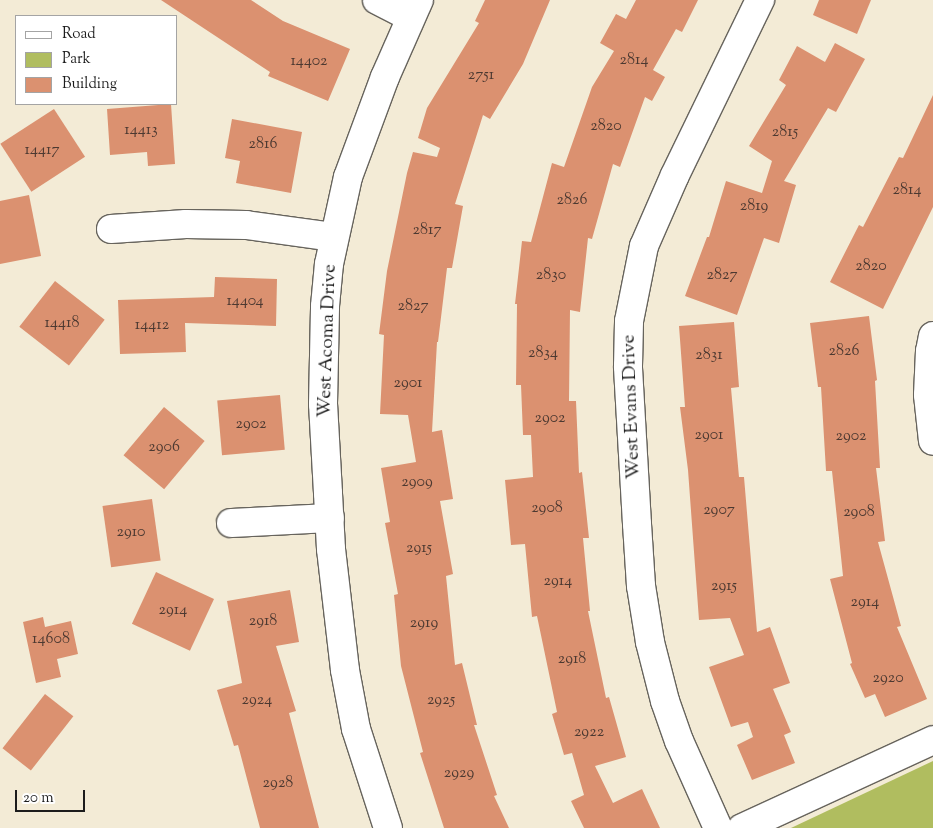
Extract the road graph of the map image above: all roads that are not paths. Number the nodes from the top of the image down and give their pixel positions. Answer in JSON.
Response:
{"nodes":[{"id":1,"x":377,"y":0,"type":"edge"},
{"id":2,"x":760,"y":0,"type":"edge"},
{"id":3,"x":414,"y":8,"type":"edge"},
{"id":4,"x":111,"y":229,"type":"dead end"},
{"id":5,"x":334,"y":237,"type":"junction"},
{"id":6,"x":933,"y":336,"type":"edge"},
{"id":7,"x":933,"y":441,"type":"edge"},
{"id":8,"x":330,"y":518,"type":"junction"},
{"id":9,"x":231,"y":523,"type":"dead end"},
{"id":10,"x":933,"y":740,"type":"edge"},
{"id":11,"x":388,"y":828,"type":"edge"},
{"id":12,"x":718,"y":828,"type":"edge"},
{"id":13,"x":742,"y":828,"type":"edge"}],
"edges":[{"from":1,"to":3,"type":"street"},
{"from":2,"to":12,"type":"street","name":"West Evans Drive"},
{"from":3,"to":5,"type":"street","name":"West Acoma Drive"},
{"from":4,"to":5,"type":"street"},
{"from":5,"to":8,"type":"street","name":"West Acoma Drive"},
{"from":6,"to":7,"type":"street"},
{"from":8,"to":9,"type":"street"},
{"from":8,"to":11,"type":"street","name":"West Acoma Drive"},
{"from":10,"to":13,"type":"street"}]}
